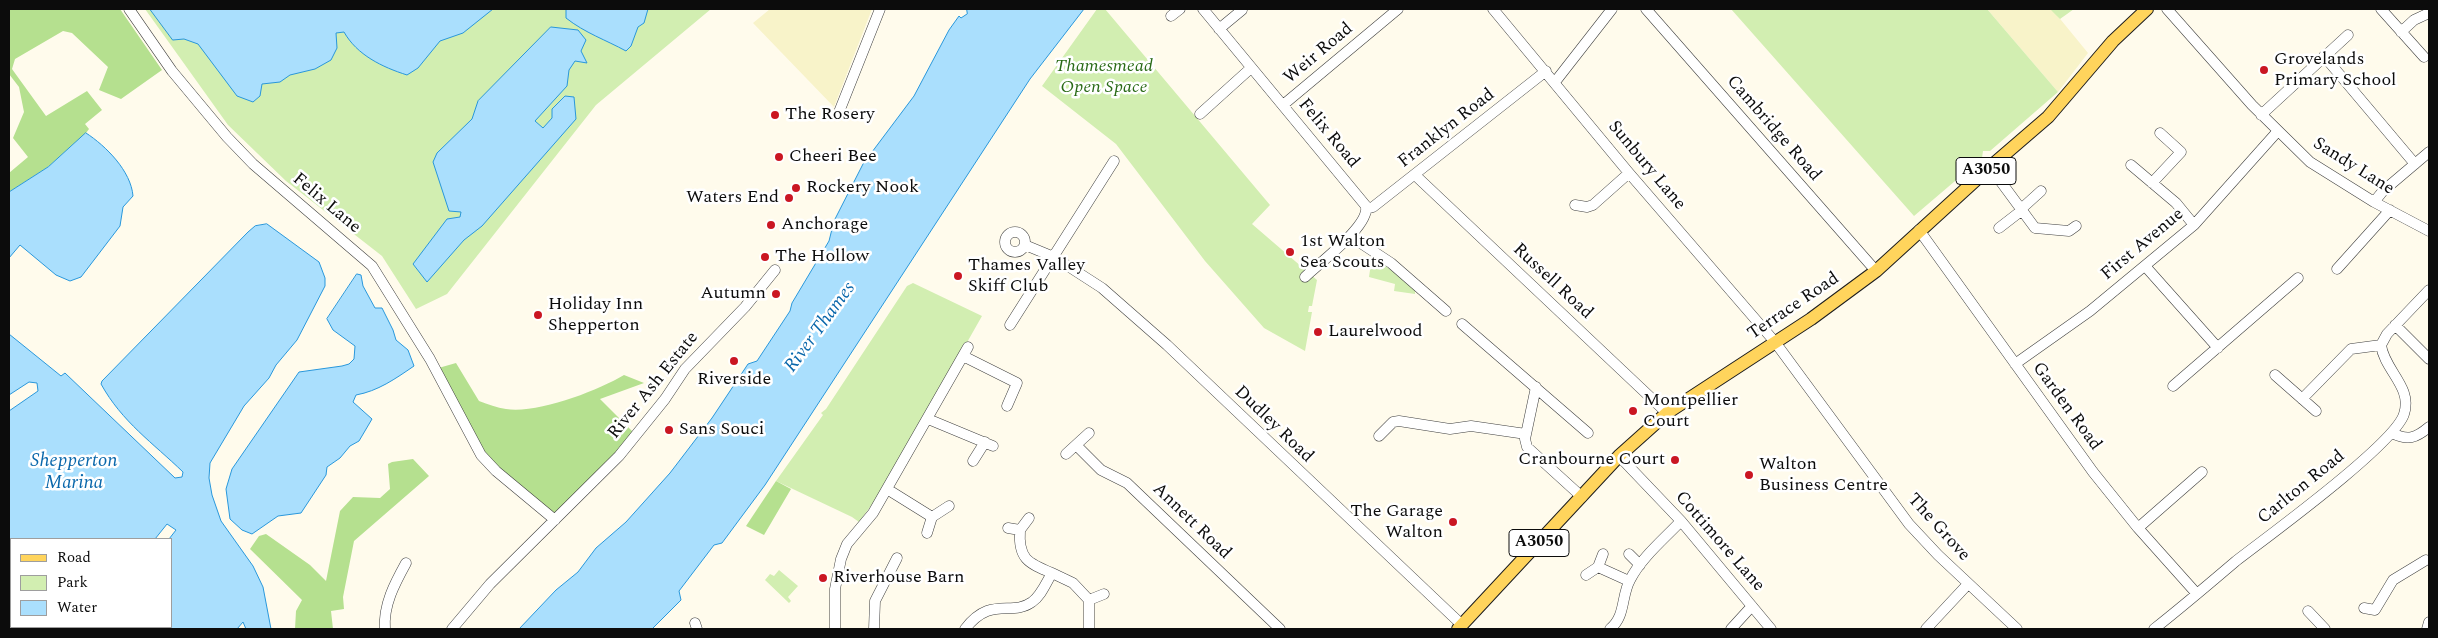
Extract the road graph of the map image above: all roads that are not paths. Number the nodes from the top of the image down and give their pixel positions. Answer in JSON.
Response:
{"nodes":[{"id":1,"x":129,"y":9,"type":"edge"},
{"id":2,"x":880,"y":9,"type":"edge"},
{"id":3,"x":1180,"y":9,"type":"edge"},
{"id":4,"x":1203,"y":9,"type":"edge"},
{"id":5,"x":1398,"y":9,"type":"edge"},
{"id":6,"x":1493,"y":9,"type":"edge"},
{"id":7,"x":1612,"y":9,"type":"edge"},
{"id":8,"x":1646,"y":9,"type":"edge"},
{"id":9,"x":2147,"y":9,"type":"edge"},
{"id":10,"x":2167,"y":9,"type":"edge"},
{"id":11,"x":2381,"y":9,"type":"edge"},
{"id":12,"x":1242,"y":10,"type":"dead end"},
{"id":13,"x":2429,"y":13,"type":"edge"},
{"id":14,"x":1171,"y":16,"type":"dead end"},
{"id":15,"x":1220,"y":29,"type":"junction"},
{"id":16,"x":2401,"y":32,"type":"junction"},
{"id":17,"x":2348,"y":35,"type":"dead end"},
{"id":18,"x":2324,"y":56,"type":"junction"},
{"id":19,"x":2424,"y":57,"type":"dead end"},
{"id":20,"x":1251,"y":68,"type":"junction"},
{"id":21,"x":1546,"y":71,"type":"junction"},
{"id":22,"x":1555,"y":82,"type":"junction"},
{"id":23,"x":1283,"y":105,"type":"junction"},
{"id":24,"x":839,"y":112,"type":"dead end"},
{"id":25,"x":1200,"y":114,"type":"dead end"},
{"id":26,"x":2261,"y":115,"type":"junction"},
{"id":27,"x":2277,"y":132,"type":"junction"},
{"id":28,"x":2160,"y":133,"type":"dead end"},
{"id":29,"x":2429,"y":152,"type":"edge"},
{"id":30,"x":1114,"y":161,"type":"dead end"},
{"id":31,"x":2415,"y":164,"type":"junction"},
{"id":32,"x":2131,"y":165,"type":"dead end"},
{"id":33,"x":1990,"y":167,"type":"junction"},
{"id":34,"x":1629,"y":173,"type":"junction"},
{"id":35,"x":1416,"y":175,"type":"junction"},
{"id":36,"x":2152,"y":183,"type":"junction"},
{"id":37,"x":2041,"y":191,"type":"dead end"},
{"id":38,"x":2374,"y":202,"type":"junction"},
{"id":39,"x":1575,"y":205,"type":"dead end"},
{"id":40,"x":1366,"y":209,"type":"junction"},
{"id":41,"x":2020,"y":210,"type":"junction"},
{"id":42,"x":2390,"y":210,"type":"junction"},
{"id":43,"x":2194,"y":225,"type":"junction"},
{"id":44,"x":2076,"y":226,"type":"dead end"},
{"id":45,"x":1999,"y":228,"type":"dead end"},
{"id":46,"x":1919,"y":230,"type":"junction"},
{"id":47,"x":2429,"y":231,"type":"edge"},
{"id":48,"x":1350,"y":236,"type":"junction"},
{"id":49,"x":1024,"y":245,"type":"dead end"},
{"id":50,"x":1054,"y":257,"type":"junction"},
{"id":51,"x":2145,"y":266,"type":"junction"},
{"id":52,"x":2337,"y":269,"type":"dead end"},
{"id":53,"x":775,"y":270,"type":"dead end"},
{"id":54,"x":1876,"y":271,"type":"junction"},
{"id":55,"x":1305,"y":277,"type":"dead end"},
{"id":56,"x":2298,"y":278,"type":"dead end"},
{"id":57,"x":2429,"y":290,"type":"edge"},
{"id":58,"x":1446,"y":311,"type":"dead end"},
{"id":59,"x":1010,"y":324,"type":"dead end"},
{"id":60,"x":1462,"y":324,"type":"dead end"},
{"id":61,"x":2395,"y":325,"type":"junction"},
{"id":62,"x":1775,"y":342,"type":"junction"},
{"id":63,"x":2381,"y":345,"type":"junction"},
{"id":64,"x":2218,"y":348,"type":"junction"},
{"id":65,"x":2429,"y":359,"type":"edge"},
{"id":66,"x":2015,"y":364,"type":"junction"},
{"id":67,"x":2275,"y":376,"type":"dead end"},
{"id":68,"x":2173,"y":386,"type":"dead end"},
{"id":69,"x":1536,"y":387,"type":"junction"},
{"id":70,"x":2302,"y":399,"type":"junction"},
{"id":71,"x":1006,"y":406,"type":"dead end"},
{"id":72,"x":2316,"y":412,"type":"dead end"},
{"id":73,"x":1667,"y":413,"type":"junction"},
{"id":74,"x":928,"y":419,"type":"junction"},
{"id":75,"x":2429,"y":427,"type":"edge"},
{"id":76,"x":1089,"y":433,"type":"dead end"},
{"id":77,"x":1588,"y":433,"type":"dead end"},
{"id":78,"x":2392,"y":433,"type":"junction"},
{"id":79,"x":1526,"y":434,"type":"junction"},
{"id":80,"x":1379,"y":436,"type":"dead end"},
{"id":81,"x":1076,"y":445,"type":"junction"},
{"id":82,"x":1066,"y":454,"type":"dead end"},
{"id":83,"x":1619,"y":456,"type":"junction"},
{"id":84,"x":973,"y":461,"type":"dead end"},
{"id":85,"x":2202,"y":472,"type":"dead end"},
{"id":86,"x":887,"y":489,"type":"junction"},
{"id":87,"x":1582,"y":497,"type":"junction"},
{"id":88,"x":949,"y":506,"type":"dead end"},
{"id":89,"x":932,"y":516,"type":"junction"},
{"id":90,"x":1029,"y":518,"type":"dead end"},
{"id":91,"x":554,"y":520,"type":"junction"},
{"id":92,"x":1681,"y":521,"type":"junction"},
{"id":93,"x":1008,"y":528,"type":"dead end"},
{"id":94,"x":2138,"y":528,"type":"junction"},
{"id":95,"x":1020,"y":530,"type":"junction"},
{"id":96,"x":927,"y":533,"type":"dead end"},
{"id":97,"x":1603,"y":554,"type":"dead end"},
{"id":98,"x":1629,"y":554,"type":"dead end"},
{"id":99,"x":897,"y":558,"type":"dead end"},
{"id":100,"x":2428,"y":560,"type":"edge"},
{"id":101,"x":406,"y":563,"type":"dead end"},
{"id":102,"x":1640,"y":564,"type":"junction"},
{"id":103,"x":1598,"y":566,"type":"junction"},
{"id":104,"x":1052,"y":573,"type":"junction"},
{"id":105,"x":1586,"y":575,"type":"dead end"},
{"id":106,"x":1629,"y":581,"type":"junction"},
{"id":107,"x":1968,"y":584,"type":"junction"},
{"id":108,"x":1104,"y":594,"type":"dead end"},
{"id":109,"x":2196,"y":594,"type":"junction"},
{"id":110,"x":1089,"y":600,"type":"junction"},
{"id":111,"x":1752,"y":606,"type":"junction"},
{"id":112,"x":2364,"y":608,"type":"dead end"},
{"id":113,"x":2308,"y":611,"type":"dead end"},
{"id":114,"x":2429,"y":622,"type":"edge"},
{"id":115,"x":1460,"y":627,"type":"edge"},
{"id":116,"x":2013,"y":628,"type":"edge"},
{"id":117,"x":385,"y":629,"type":"edge"},
{"id":118,"x":452,"y":629,"type":"edge"},
{"id":119,"x":835,"y":629,"type":"edge"},
{"id":120,"x":874,"y":629,"type":"edge"},
{"id":121,"x":965,"y":629,"type":"edge"},
{"id":122,"x":1089,"y":629,"type":"edge"},
{"id":123,"x":1280,"y":629,"type":"edge"},
{"id":124,"x":1610,"y":629,"type":"edge"},
{"id":125,"x":1731,"y":629,"type":"edge"},
{"id":126,"x":1771,"y":629,"type":"edge"},
{"id":127,"x":1926,"y":629,"type":"edge"},
{"id":128,"x":2154,"y":629,"type":"edge"},
{"id":129,"x":2325,"y":629,"type":"edge"},
{"id":130,"x":2427,"y":629,"type":"edge"}],
"edges":[{"from":1,"to":91,"type":"street","name":"Felix Lane"},
{"from":2,"to":24,"type":"street"},
{"from":3,"to":14,"type":"street"},
{"from":4,"to":15,"type":"street","name":"Felix Road"},
{"from":5,"to":23,"type":"street","name":"Weir Road"},
{"from":6,"to":21,"type":"street","name":"Sunbury Lane"},
{"from":7,"to":22,"type":"street"},
{"from":8,"to":54,"type":"street","name":"Cambridge Road"},
{"from":9,"to":33,"type":"main road","name":"Terrace Road","number":"A3050"},
{"from":10,"to":26,"type":"street","name":"Sandy Lane"},
{"from":11,"to":16,"type":"street"},
{"from":12,"to":15,"type":"street"},
{"from":13,"to":16,"type":"street"},
{"from":15,"to":20,"type":"street","name":"Felix Road"},
{"from":16,"to":19,"type":"street"},
{"from":17,"to":18,"type":"street"},
{"from":18,"to":26,"type":"street"},
{"from":18,"to":31,"type":"street"},
{"from":20,"to":23,"type":"street","name":"Felix Road"},
{"from":20,"to":25,"type":"street"},
{"from":21,"to":22,"type":"street","name":"Sunbury Lane"},
{"from":21,"to":35,"type":"street","name":"Franklyn Road"},
{"from":22,"to":34,"type":"street","name":"Sunbury Lane"},
{"from":23,"to":40,"type":"street","name":"Felix Road"},
{"from":26,"to":27,"type":"street","name":"Sandy Lane"},
{"from":27,"to":38,"type":"street","name":"Sandy Lane"},
{"from":27,"to":43,"type":"street","name":"First Avenue"},
{"from":28,"to":36,"type":"street"},
{"from":29,"to":31,"type":"street"},
{"from":30,"to":50,"type":"street"},
{"from":31,"to":38,"type":"street"},
{"from":32,"to":36,"type":"street"},
{"from":33,"to":41,"type":"street"},
{"from":33,"to":46,"type":"main road","name":"Terrace Road","number":"A3050"},
{"from":34,"to":39,"type":"street"},
{"from":34,"to":62,"type":"street","name":"Sunbury Lane"},
{"from":35,"to":40,"type":"street","name":"Franklyn Road"},
{"from":35,"to":73,"type":"street","name":"Russell Road"},
{"from":36,"to":43,"type":"street"},
{"from":37,"to":41,"type":"street"},
{"from":38,"to":42,"type":"street","name":"Sandy Lane"},
{"from":40,"to":48,"type":"street"},
{"from":41,"to":44,"type":"street"},
{"from":41,"to":45,"type":"street"},
{"from":42,"to":47,"type":"street","name":"Sandy Lane"},
{"from":42,"to":52,"type":"street"},
{"from":43,"to":51,"type":"street","name":"First Avenue"},
{"from":46,"to":54,"type":"main road","name":"Terrace Road","number":"A3050"},
{"from":46,"to":66,"type":"street","name":"Garden Road"},
{"from":48,"to":55,"type":"street"},
{"from":48,"to":58,"type":"street"},
{"from":49,"to":50,"type":"street","name":"Dudley Road"},
{"from":50,"to":59,"type":"street"},
{"from":50,"to":115,"type":"street","name":"Dudley Road"},
{"from":51,"to":64,"type":"street"},
{"from":51,"to":66,"type":"street","name":"First Avenue"},
{"from":53,"to":91,"type":"street","name":"River Ash Estate"},
{"from":54,"to":62,"type":"main road","name":"Terrace Road","number":"A3050"},
{"from":56,"to":64,"type":"street"},
{"from":57,"to":61,"type":"street"},
{"from":60,"to":69,"type":"street"},
{"from":61,"to":63,"type":"street"},
{"from":61,"to":65,"type":"street"},
{"from":62,"to":73,"type":"main road","name":"Terrace Road","number":"A3050"},
{"from":62,"to":107,"type":"street","name":"The Grove"},
{"from":63,"to":70,"type":"street"},
{"from":63,"to":78,"type":"street","name":"Carlton Road"},
{"from":64,"to":68,"type":"street"},
{"from":66,"to":94,"type":"street","name":"Garden Road"},
{"from":67,"to":70,"type":"street"},
{"from":69,"to":77,"type":"street"},
{"from":69,"to":79,"type":"street"},
{"from":70,"to":72,"type":"street"},
{"from":71,"to":74,"type":"street"},
{"from":73,"to":83,"type":"main road","name":"Terrace Road","number":"A3050"},
{"from":74,"to":84,"type":"street"},
{"from":74,"to":86,"type":"street"},
{"from":75,"to":78,"type":"street"},
{"from":76,"to":81,"type":"street"},
{"from":78,"to":109,"type":"street","name":"Carlton Road"},
{"from":79,"to":80,"type":"street"},
{"from":79,"to":87,"type":"street"},
{"from":81,"to":82,"type":"street"},
{"from":81,"to":123,"type":"street","name":"Annett Road"},
{"from":83,"to":87,"type":"main road","name":"Terrace Road","number":"A3050"},
{"from":83,"to":92,"type":"street","name":"Cottimore Lane"},
{"from":85,"to":94,"type":"street"},
{"from":86,"to":89,"type":"street"},
{"from":86,"to":119,"type":"street"},
{"from":87,"to":115,"type":"main road","name":"Terrace Road","number":"A3050"},
{"from":88,"to":89,"type":"street"},
{"from":89,"to":96,"type":"street"},
{"from":90,"to":95,"type":"street"},
{"from":91,"to":118,"type":"street","name":"River Ash Estate"},
{"from":92,"to":102,"type":"street"},
{"from":92,"to":111,"type":"street","name":"Cottimore Lane"},
{"from":93,"to":95,"type":"street"},
{"from":94,"to":109,"type":"street","name":"Garden Road"},
{"from":95,"to":104,"type":"street"},
{"from":97,"to":103,"type":"street"},
{"from":98,"to":102,"type":"street"},
{"from":99,"to":120,"type":"street"},
{"from":100,"to":112,"type":"street"},
{"from":101,"to":117,"type":"street"},
{"from":102,"to":106,"type":"street"},
{"from":103,"to":105,"type":"street"},
{"from":103,"to":106,"type":"street"},
{"from":104,"to":110,"type":"street"},
{"from":104,"to":121,"type":"street"},
{"from":106,"to":124,"type":"street"},
{"from":107,"to":116,"type":"street","name":"The Grove"},
{"from":107,"to":127,"type":"street"},
{"from":108,"to":110,"type":"street"},
{"from":109,"to":128,"type":"street","name":"Carlton Road"},
{"from":110,"to":122,"type":"street"},
{"from":111,"to":125,"type":"street"},
{"from":111,"to":126,"type":"street","name":"Cottimore Lane"},
{"from":113,"to":129,"type":"street"},
{"from":114,"to":130,"type":"street"}]}
